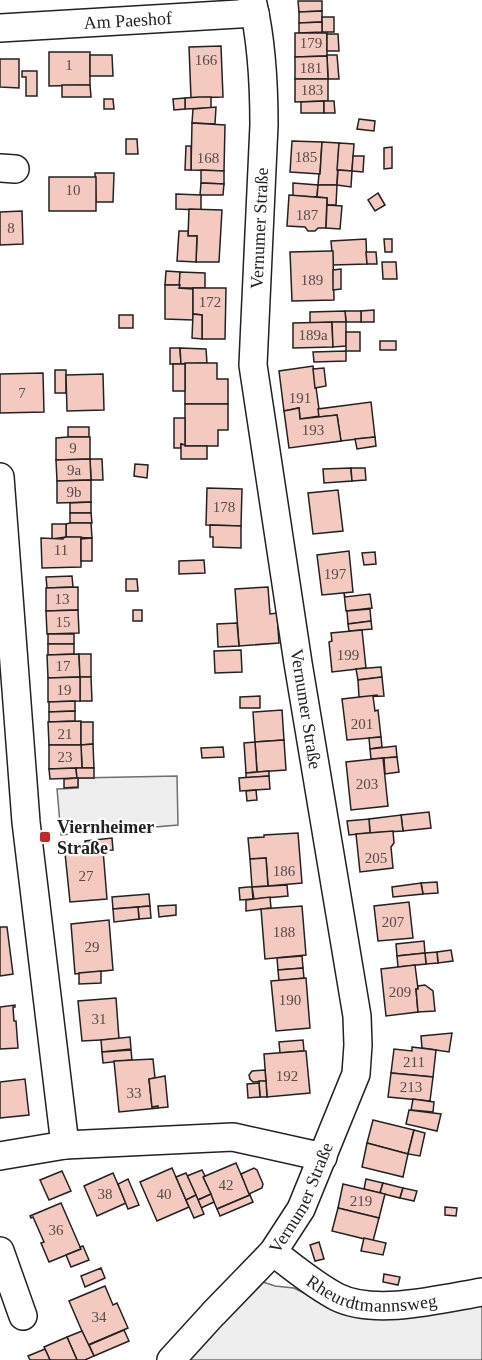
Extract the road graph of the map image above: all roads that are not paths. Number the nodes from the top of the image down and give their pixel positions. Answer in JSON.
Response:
{"nodes":[{"id":1,"x":254,"y":7,"type":"edge"},
{"id":2,"x":0,"y":28,"type":"edge"},
{"id":3,"x":0,"y":477,"type":"edge"},
{"id":4,"x":65,"y":1144,"type":"junction"},
{"id":5,"x":0,"y":1156,"type":"edge"},
{"id":6,"x":323,"y":1157,"type":"junction"},
{"id":7,"x":0,"y":1251,"type":"edge"},
{"id":8,"x":273,"y":1252,"type":"junction"},
{"id":9,"x":482,"y":1292,"type":"edge"},
{"id":10,"x":23,"y":1316,"type":"dead end"},
{"id":11,"x":171,"y":1360,"type":"edge"}],
"edges":[{"from":1,"to":2,"type":"street","name":"Am Paeshof"},
{"from":1,"to":6,"type":"street","name":"Vernumer Straße"},
{"from":3,"to":4,"type":"street"},
{"from":4,"to":5,"type":"street"},
{"from":4,"to":6,"type":"street"},
{"from":6,"to":8,"type":"street","name":"Vernumer Straße"},
{"from":7,"to":10,"type":"street"},
{"from":8,"to":9,"type":"street","name":"Rheurdtmannsweg"},
{"from":8,"to":11,"type":"street","name":"Vernumer Straße"}]}
